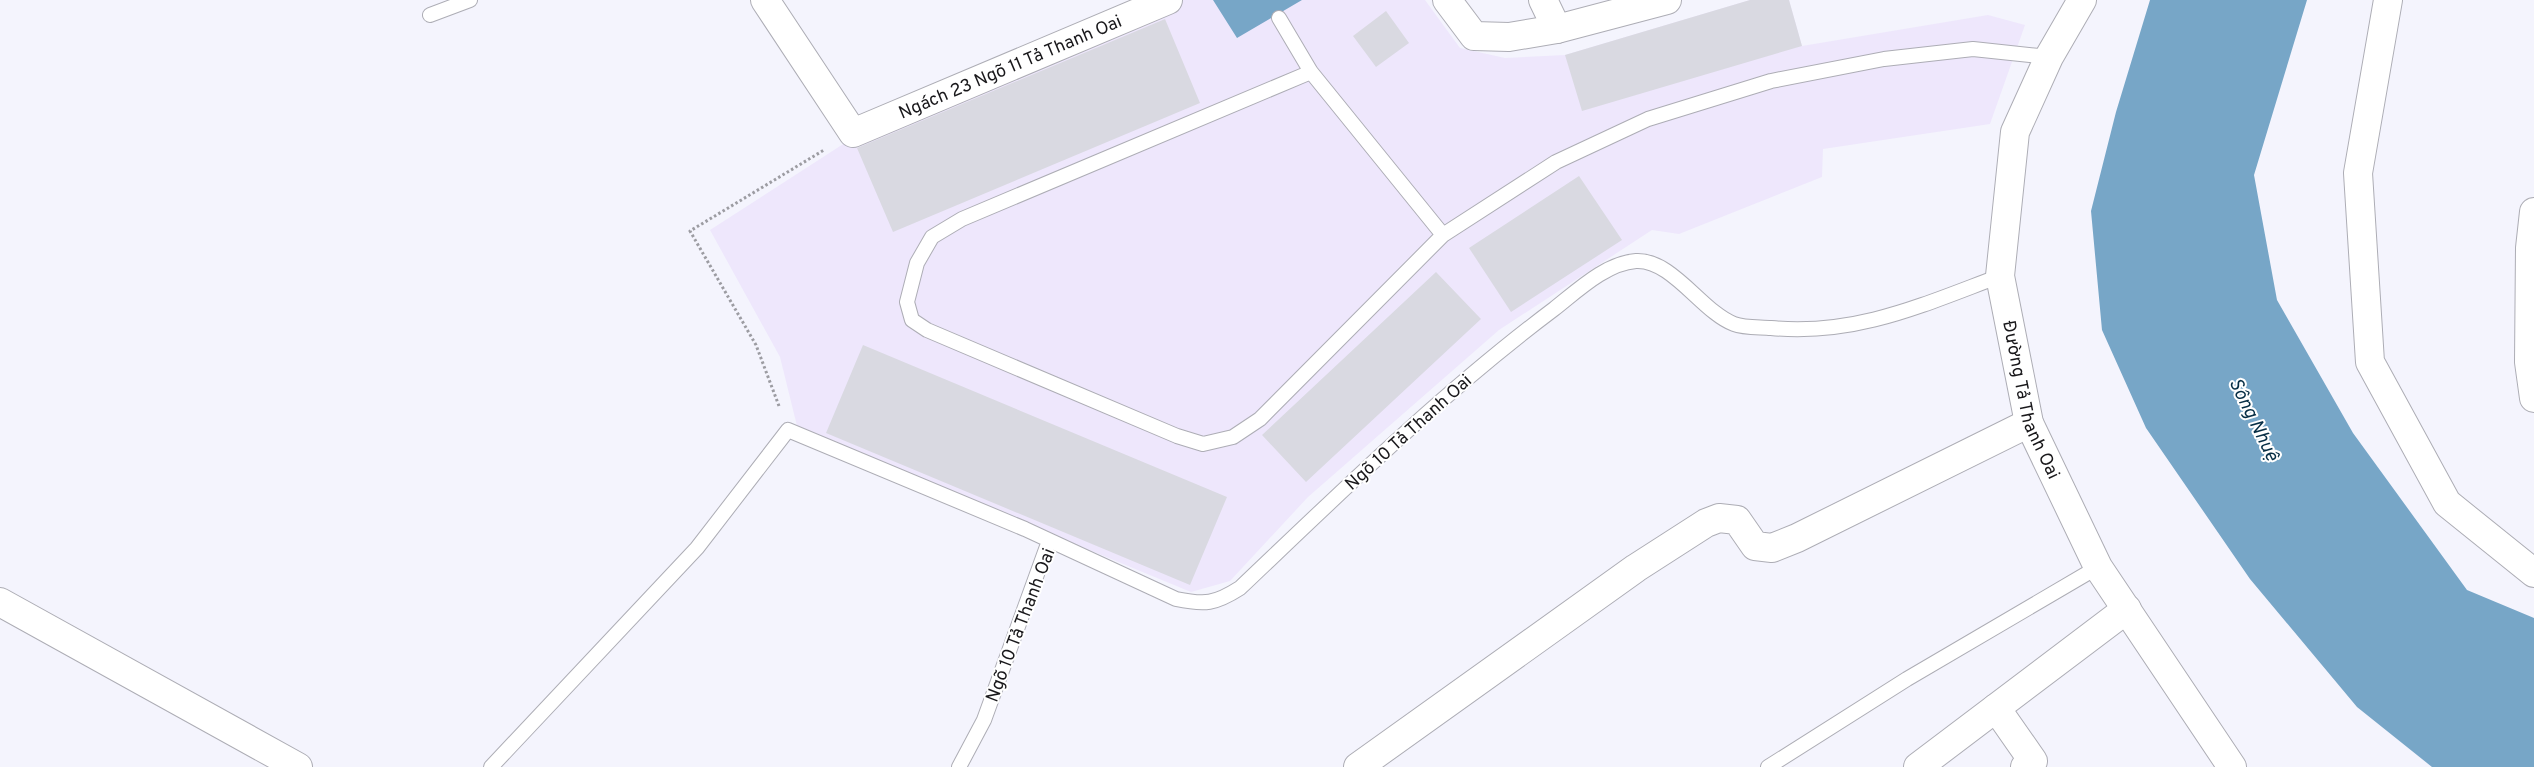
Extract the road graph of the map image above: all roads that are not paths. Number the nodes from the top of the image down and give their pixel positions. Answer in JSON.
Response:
{"nodes":[{"id":1,"x":470,"y":0,"type":"edge"},
{"id":2,"x":765,"y":0,"type":"edge"},
{"id":3,"x":1447,"y":0,"type":"edge"},
{"id":4,"x":1543,"y":0,"type":"edge"},
{"id":5,"x":1667,"y":0,"type":"edge"},
{"id":6,"x":2082,"y":0,"type":"edge"},
{"id":7,"x":2388,"y":0,"type":"edge"},
{"id":8,"x":1155,"y":3,"type":"edge"},
{"id":9,"x":430,"y":15,"type":"dead end"},
{"id":10,"x":1279,"y":18,"type":"dead end"},
{"id":11,"x":1557,"y":29,"type":"junction"},
{"id":12,"x":2049,"y":57,"type":"junction"},
{"id":13,"x":1311,"y":72,"type":"junction"},
{"id":14,"x":2534,"y":212,"type":"edge"},
{"id":15,"x":1443,"y":235,"type":"junction"},
{"id":16,"x":2000,"y":276,"type":"junction"},
{"id":17,"x":2532,"y":328,"type":"edge"},
{"id":18,"x":2534,"y":398,"type":"edge"},
{"id":19,"x":2029,"y":423,"type":"junction"},
{"id":20,"x":1049,"y":541,"type":"junction"},
{"id":21,"x":2098,"y":567,"type":"junction"},
{"id":22,"x":2534,"y":573,"type":"edge"},
{"id":23,"x":0,"y":602,"type":"edge"},
{"id":24,"x":2127,"y":609,"type":"junction"},
{"id":25,"x":1996,"y":708,"type":"junction"},
{"id":26,"x":298,"y":767,"type":"edge"},
{"id":27,"x":491,"y":767,"type":"edge"},
{"id":28,"x":960,"y":767,"type":"edge"},
{"id":29,"x":1358,"y":767,"type":"edge"},
{"id":30,"x":1768,"y":767,"type":"edge"},
{"id":31,"x":1918,"y":767,"type":"edge"},
{"id":32,"x":2025,"y":767,"type":"edge"},
{"id":33,"x":2232,"y":767,"type":"edge"}],
"edges":[{"from":1,"to":9,"type":"lane"},
{"from":2,"to":8,"type":"street","name":"Ngách 23 Ngõ 11 Tả Thanh Oai"},
{"from":3,"to":11,"type":"street"},
{"from":4,"to":11,"type":"street"},
{"from":5,"to":11,"type":"street"},
{"from":6,"to":12,"type":"street","name":"Đường Tả Thanh Oai"},
{"from":7,"to":22,"type":"street"},
{"from":10,"to":13,"type":"lane"},
{"from":12,"to":15,"type":"lane"},
{"from":12,"to":16,"type":"street","name":"Đường Tả Thanh Oai"},
{"from":13,"to":15,"type":"lane"},
{"from":13,"to":15,"type":"lane"},
{"from":14,"to":17,"type":"street"},
{"from":16,"to":19,"type":"street","name":"Đường Tả Thanh Oai"},
{"from":16,"to":20,"type":"lane","name":"Ngõ 10 Tả Thanh Oai"},
{"from":17,"to":18,"type":"street"},
{"from":19,"to":21,"type":"street","name":"Đường Tả Thanh Oai"},
{"from":19,"to":29,"type":"street"},
{"from":20,"to":27,"type":"lane"},
{"from":20,"to":28,"type":"lane","name":"Ngõ 10 Tả Thanh Oai"},
{"from":21,"to":24,"type":"street","name":"Đường Tả Thanh Oai"},
{"from":21,"to":30,"type":"lane"},
{"from":23,"to":26,"type":"street"},
{"from":24,"to":25,"type":"street"},
{"from":24,"to":33,"type":"street","name":"Đường Tả Thanh Oai"},
{"from":25,"to":31,"type":"street"},
{"from":25,"to":32,"type":"street"}]}
